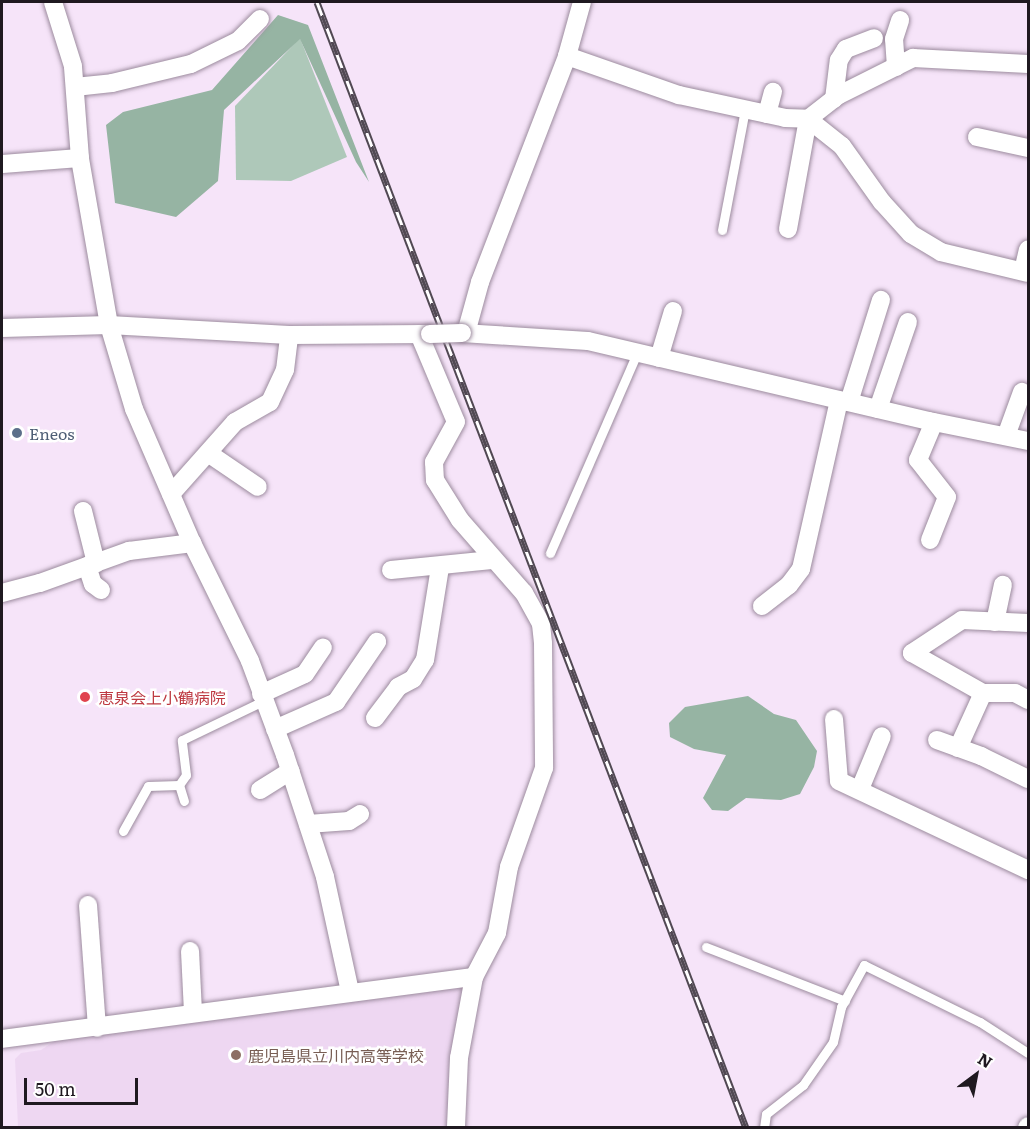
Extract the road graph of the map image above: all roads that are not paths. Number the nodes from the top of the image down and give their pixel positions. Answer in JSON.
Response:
{"nodes":[{"id":1,"x":53,"y":2,"type":"edge"},
{"id":2,"x":582,"y":2,"type":"edge"},
{"id":3,"x":260,"y":19,"type":"dead end"},
{"id":4,"x":900,"y":20,"type":"dead end"},
{"id":5,"x":874,"y":38,"type":"dead end"},
{"id":6,"x":567,"y":57,"type":"junction"},
{"id":7,"x":1029,"y":64,"type":"edge"},
{"id":8,"x":897,"y":67,"type":"junction"},
{"id":9,"x":75,"y":87,"type":"junction"},
{"id":10,"x":773,"y":92,"type":"dead end"},
{"id":11,"x":834,"y":99,"type":"junction"},
{"id":12,"x":745,"y":109,"type":"junction"},
{"id":13,"x":767,"y":114,"type":"junction"},
{"id":14,"x":808,"y":119,"type":"junction"},
{"id":15,"x":976,"y":137,"type":"dead end"},
{"id":16,"x":1029,"y":148,"type":"edge"},
{"id":17,"x":80,"y":158,"type":"junction"},
{"id":18,"x":2,"y":164,"type":"edge"},
{"id":19,"x":788,"y":229,"type":"dead end"},
{"id":20,"x":722,"y":230,"type":"dead end"},
{"id":21,"x":1029,"y":250,"type":"edge"},
{"id":22,"x":1026,"y":272,"type":"edge"},
{"id":23,"x":881,"y":300,"type":"dead end"},
{"id":24,"x":673,"y":311,"type":"dead end"},
{"id":25,"x":908,"y":322,"type":"dead end"},
{"id":26,"x":109,"y":325,"type":"junction"},
{"id":27,"x":2,"y":328,"type":"edge"},
{"id":28,"x":464,"y":333,"type":"junction"},
{"id":29,"x":425,"y":334,"type":"junction"},
{"id":30,"x":289,"y":335,"type":"junction"},
{"id":31,"x":637,"y":353,"type":"junction"},
{"id":32,"x":659,"y":358,"type":"junction"},
{"id":33,"x":1022,"y":392,"type":"dead end"},
{"id":34,"x":844,"y":401,"type":"junction"},
{"id":35,"x":878,"y":409,"type":"junction"},
{"id":36,"x":934,"y":422,"type":"junction"},
{"id":37,"x":1006,"y":436,"type":"junction"},
{"id":38,"x":1029,"y":441,"type":"edge"},
{"id":39,"x":208,"y":453,"type":"junction"},
{"id":40,"x":258,"y":487,"type":"dead end"},
{"id":41,"x":942,"y":491,"type":"junction"},
{"id":42,"x":171,"y":494,"type":"junction"},
{"id":43,"x":960,"y":496,"type":"dead end"},
{"id":44,"x":83,"y":511,"type":"dead end"},
{"id":45,"x":930,"y":540,"type":"dead end"},
{"id":46,"x":192,"y":543,"type":"junction"},
{"id":47,"x":550,"y":553,"type":"dead end"},
{"id":48,"x":492,"y":560,"type":"junction"},
{"id":49,"x":92,"y":565,"type":"junction"},
{"id":50,"x":440,"y":567,"type":"junction"},
{"id":51,"x":391,"y":570,"type":"dead end"},
{"id":52,"x":1003,"y":585,"type":"dead end"},
{"id":53,"x":100,"y":590,"type":"dead end"},
{"id":54,"x":2,"y":592,"type":"edge"},
{"id":55,"x":762,"y":606,"type":"dead end"},
{"id":56,"x":995,"y":622,"type":"junction"},
{"id":57,"x":1029,"y":623,"type":"edge"},
{"id":58,"x":377,"y":642,"type":"dead end"},
{"id":59,"x":323,"y":647,"type":"dead end"},
{"id":60,"x":983,"y":693,"type":"junction"},
{"id":61,"x":262,"y":698,"type":"junction"},
{"id":62,"x":1029,"y":699,"type":"edge"},
{"id":63,"x":375,"y":718,"type":"dead end"},
{"id":64,"x":834,"y":719,"type":"dead end"},
{"id":65,"x":274,"y":729,"type":"junction"},
{"id":66,"x":882,"y":736,"type":"dead end"},
{"id":67,"x":937,"y":740,"type":"dead end"},
{"id":68,"x":958,"y":748,"type":"junction"},
{"id":69,"x":291,"y":771,"type":"junction"},
{"id":70,"x":1029,"y":779,"type":"edge"},
{"id":71,"x":179,"y":785,"type":"junction"},
{"id":72,"x":860,"y":789,"type":"junction"},
{"id":73,"x":260,"y":790,"type":"dead end"},
{"id":74,"x":183,"y":801,"type":"dead end"},
{"id":75,"x":360,"y":814,"type":"dead end"},
{"id":76,"x":308,"y":824,"type":"junction"},
{"id":77,"x":123,"y":831,"type":"dead end"},
{"id":78,"x":1029,"y":870,"type":"edge"},
{"id":79,"x":88,"y":905,"type":"dead end"},
{"id":80,"x":706,"y":946,"type":"dead end"},
{"id":81,"x":190,"y":951,"type":"dead end"},
{"id":82,"x":474,"y":976,"type":"junction"},
{"id":83,"x":350,"y":992,"type":"junction"},
{"id":84,"x":845,"y":1001,"type":"junction"},
{"id":85,"x":193,"y":1013,"type":"junction"},
{"id":86,"x":97,"y":1028,"type":"junction"},
{"id":87,"x":2,"y":1039,"type":"edge"},
{"id":88,"x":1029,"y":1053,"type":"edge"},
{"id":89,"x":456,"y":1128,"type":"edge"},
{"id":90,"x":764,"y":1128,"type":"edge"}],
"edges":[{"from":1,"to":9,"type":"street"},
{"from":2,"to":6,"type":"street"},
{"from":3,"to":9,"type":"street"},
{"from":4,"to":8,"type":"street"},
{"from":5,"to":11,"type":"street"},
{"from":6,"to":12,"type":"street"},
{"from":6,"to":28,"type":"street"},
{"from":7,"to":8,"type":"street"},
{"from":8,"to":11,"type":"street"},
{"from":9,"to":17,"type":"street"},
{"from":10,"to":13,"type":"street"},
{"from":11,"to":14,"type":"street"},
{"from":12,"to":13,"type":"street"},
{"from":12,"to":20,"type":"lane"},
{"from":13,"to":14,"type":"street"},
{"from":14,"to":19,"type":"street"},
{"from":14,"to":22,"type":"street"},
{"from":15,"to":16,"type":"street"},
{"from":17,"to":18,"type":"street"},
{"from":17,"to":26,"type":"street"},
{"from":21,"to":22,"type":"street"},
{"from":23,"to":34,"type":"street"},
{"from":24,"to":32,"type":"street"},
{"from":25,"to":35,"type":"street"},
{"from":26,"to":27,"type":"street"},
{"from":26,"to":30,"type":"street"},
{"from":26,"to":42,"type":"street"},
{"from":28,"to":29,"type":"street","bridge":true},
{"from":28,"to":31,"type":"street"},
{"from":29,"to":30,"type":"street"},
{"from":29,"to":48,"type":"street"},
{"from":30,"to":39,"type":"street"},
{"from":31,"to":32,"type":"street"},
{"from":31,"to":47,"type":"lane"},
{"from":32,"to":34,"type":"street"},
{"from":33,"to":37,"type":"street"},
{"from":34,"to":35,"type":"street"},
{"from":34,"to":55,"type":"street"},
{"from":35,"to":36,"type":"street"},
{"from":36,"to":37,"type":"street"},
{"from":36,"to":41,"type":"street"},
{"from":37,"to":38,"type":"street"},
{"from":39,"to":40,"type":"street"},
{"from":39,"to":42,"type":"street"},
{"from":41,"to":43,"type":"street"},
{"from":41,"to":45,"type":"street"},
{"from":42,"to":46,"type":"street"},
{"from":44,"to":49,"type":"street"},
{"from":46,"to":49,"type":"street"},
{"from":46,"to":61,"type":"street"},
{"from":48,"to":50,"type":"street"},
{"from":48,"to":82,"type":"street"},
{"from":49,"to":53,"type":"street"},
{"from":49,"to":54,"type":"street"},
{"from":50,"to":51,"type":"street"},
{"from":50,"to":63,"type":"street"},
{"from":52,"to":56,"type":"street"},
{"from":56,"to":57,"type":"street"},
{"from":56,"to":60,"type":"street"},
{"from":58,"to":65,"type":"street"},
{"from":59,"to":61,"type":"street"},
{"from":60,"to":62,"type":"street"},
{"from":60,"to":68,"type":"street"},
{"from":61,"to":65,"type":"street"},
{"from":61,"to":71,"type":"lane"},
{"from":64,"to":72,"type":"street"},
{"from":65,"to":69,"type":"street"},
{"from":66,"to":72,"type":"street"},
{"from":67,"to":68,"type":"street"},
{"from":68,"to":70,"type":"street"},
{"from":69,"to":73,"type":"street"},
{"from":69,"to":76,"type":"street"},
{"from":71,"to":74,"type":"lane"},
{"from":71,"to":77,"type":"lane"},
{"from":72,"to":78,"type":"street"},
{"from":75,"to":76,"type":"street"},
{"from":76,"to":83,"type":"street"},
{"from":79,"to":86,"type":"street"},
{"from":80,"to":84,"type":"lane"},
{"from":81,"to":85,"type":"street"},
{"from":82,"to":83,"type":"street"},
{"from":82,"to":89,"type":"street"},
{"from":83,"to":85,"type":"street"},
{"from":84,"to":88,"type":"lane"},
{"from":84,"to":90,"type":"lane"},
{"from":85,"to":86,"type":"street"},
{"from":86,"to":87,"type":"street"}]}
